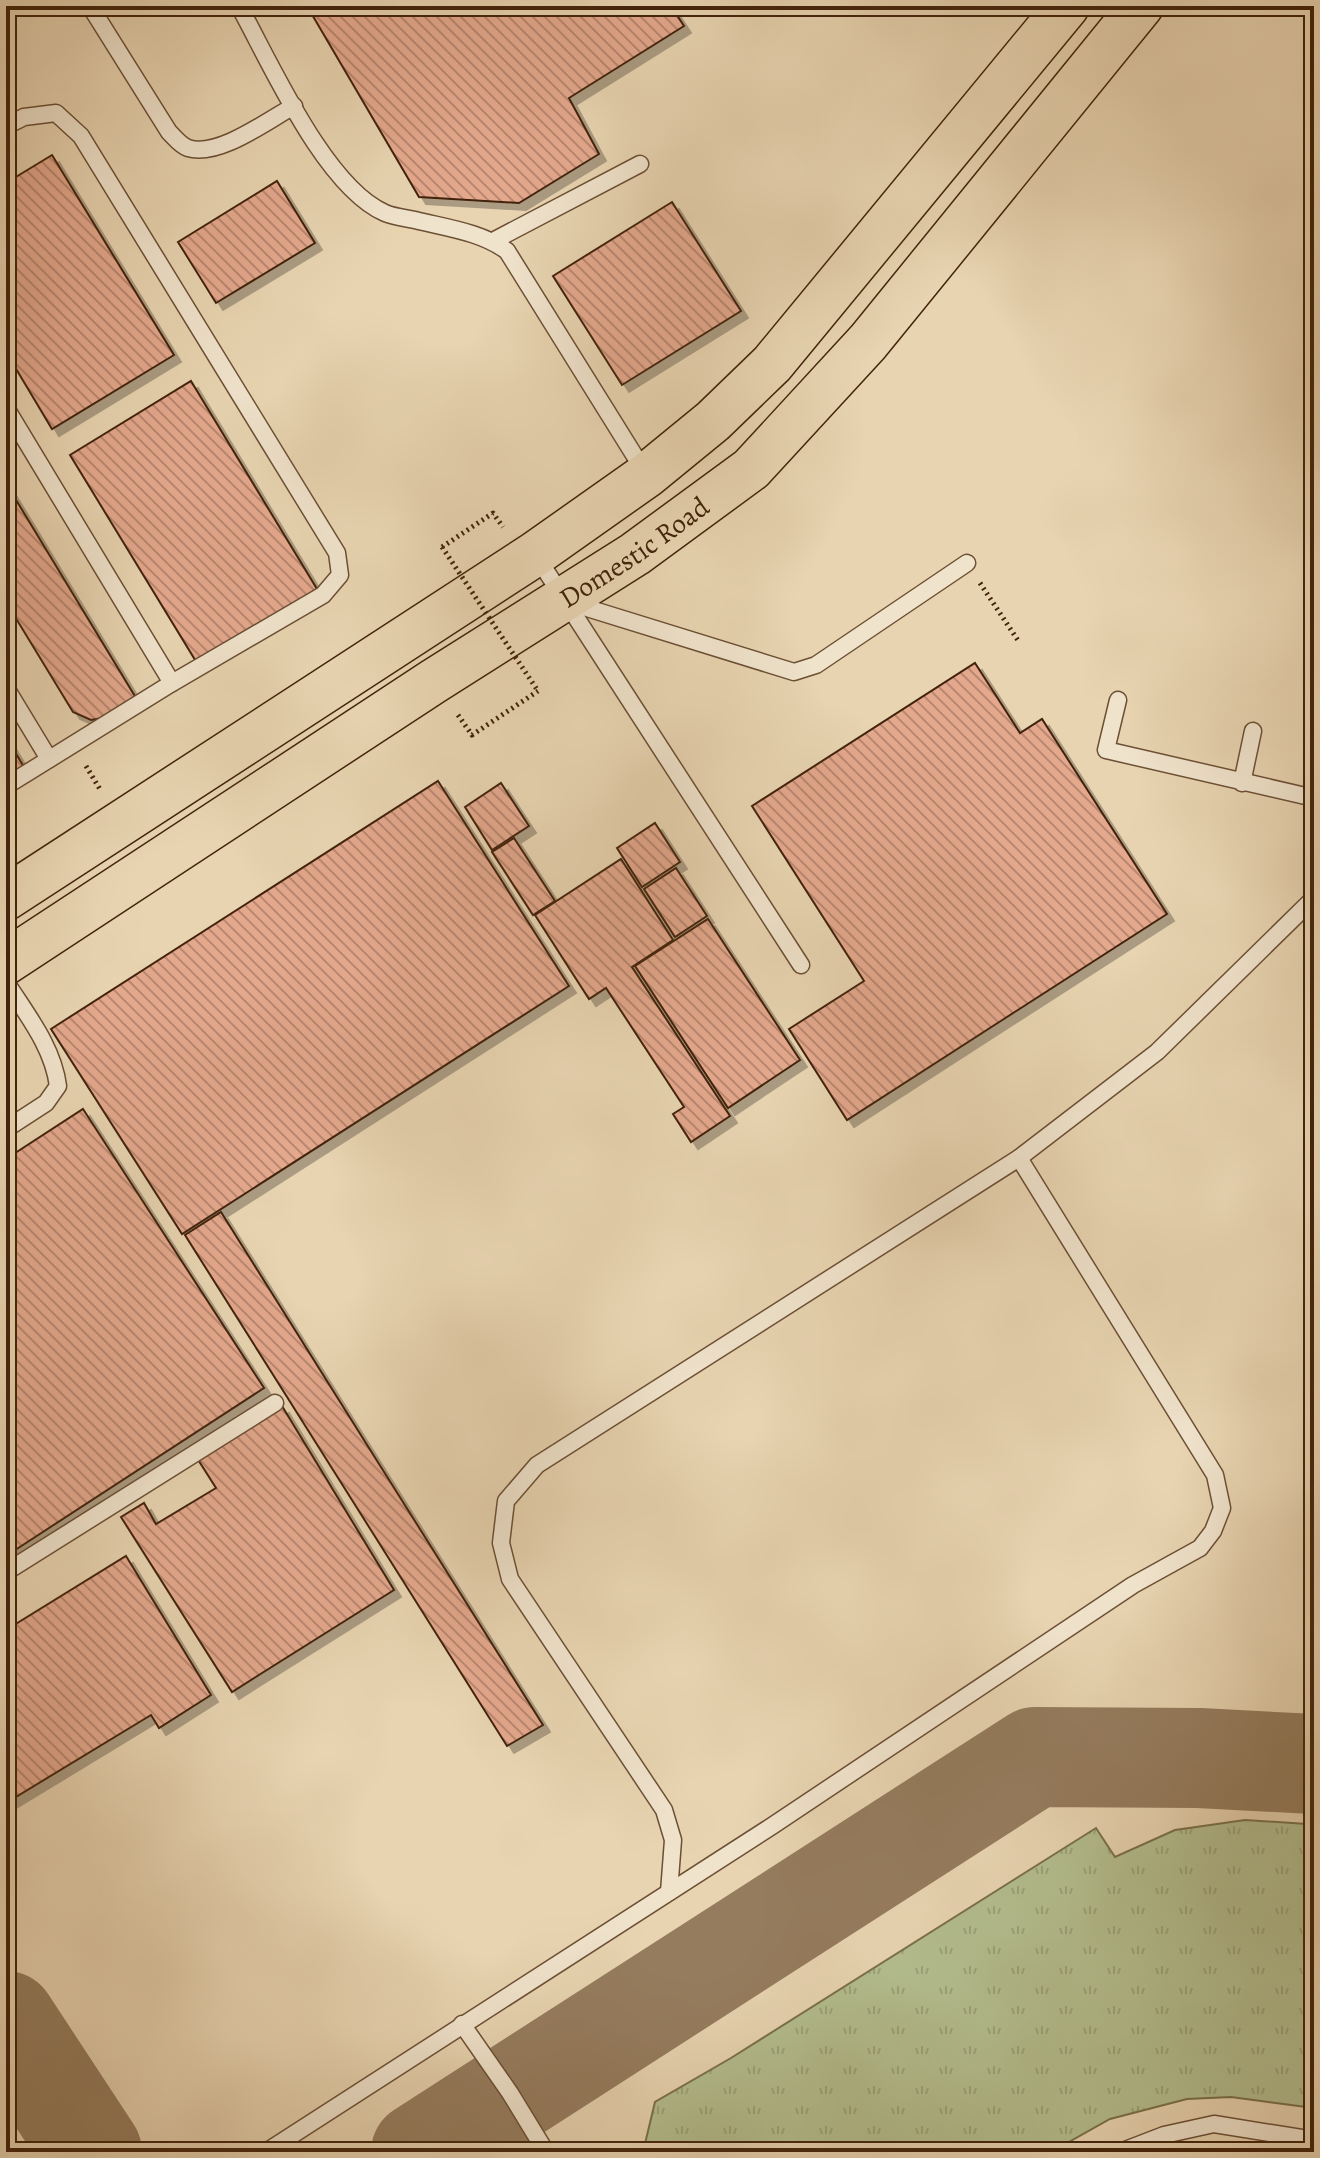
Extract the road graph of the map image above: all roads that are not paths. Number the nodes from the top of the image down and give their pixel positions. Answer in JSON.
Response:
{"nodes":[{"id":1,"x":90,"y":6,"type":"edge"},
{"id":2,"x":239,"y":6,"type":"edge"},
{"id":3,"x":1067,"y":6,"type":"edge"},
{"id":4,"x":1141,"y":6,"type":"edge"},
{"id":5,"x":294,"y":106,"type":"junction"},
{"id":6,"x":6,"y":126,"type":"edge"},
{"id":7,"x":640,"y":164,"type":"dead end"},
{"id":8,"x":493,"y":241,"type":"junction"},
{"id":9,"x":6,"y":408,"type":"edge"},
{"id":10,"x":647,"y":475,"type":"junction"},
{"id":11,"x":535,"y":554,"type":"junction"},
{"id":12,"x":967,"y":563,"type":"road end"},
{"id":13,"x":563,"y":600,"type":"junction"},
{"id":14,"x":172,"y":683,"type":"junction"},
{"id":15,"x":6,"y":688,"type":"edge"},
{"id":16,"x":1118,"y":700,"type":"dead end"},
{"id":17,"x":1253,"y":731,"type":"dead end"},
{"id":18,"x":49,"y":759,"type":"junction"},
{"id":19,"x":1242,"y":783,"type":"junction"},
{"id":20,"x":6,"y":786,"type":"edge"},
{"id":21,"x":1314,"y":798,"type":"edge"},
{"id":22,"x":6,"y":898,"type":"edge"},
{"id":23,"x":1314,"y":898,"type":"edge"},
{"id":24,"x":6,"y":962,"type":"edge"},
{"id":25,"x":801,"y":965,"type":"dead end"},
{"id":26,"x":6,"y":982,"type":"edge"},
{"id":27,"x":6,"y":1129,"type":"edge"},
{"id":28,"x":1019,"y":1158,"type":"junction"},
{"id":29,"x":275,"y":1403,"type":"dead end"},
{"id":30,"x":6,"y":1572,"type":"edge"},
{"id":31,"x":669,"y":1892,"type":"junction"},
{"id":32,"x":462,"y":2024,"type":"junction"},
{"id":33,"x":1314,"y":2140,"type":"edge"},
{"id":34,"x":266,"y":2152,"type":"edge"},
{"id":35,"x":546,"y":2152,"type":"edge"},
{"id":36,"x":1120,"y":2152,"type":"edge"}],
"edges":[{"from":1,"to":5,"type":"lane"},
{"from":2,"to":5,"type":"lane"},
{"from":3,"to":10,"type":"main road","name":"Domestic Road"},
{"from":4,"to":13,"type":"main road","name":"Domestic Road"},
{"from":5,"to":8,"type":"lane"},
{"from":6,"to":14,"type":"lane"},
{"from":7,"to":8,"type":"lane"},
{"from":8,"to":10,"type":"lane"},
{"from":9,"to":14,"type":"lane"},
{"from":10,"to":11,"type":"main road","name":"Domestic Road"},
{"from":11,"to":13,"type":"lane"},
{"from":11,"to":22,"type":"main road","name":"Domestic Road"},
{"from":12,"to":13,"type":"lane"},
{"from":13,"to":24,"type":"main road","name":"Domestic Road"},
{"from":13,"to":25,"type":"lane"},
{"from":14,"to":18,"type":"lane"},
{"from":15,"to":18,"type":"lane"},
{"from":16,"to":19,"type":"lane"},
{"from":17,"to":19,"type":"lane"},
{"from":18,"to":20,"type":"lane"},
{"from":19,"to":21,"type":"lane"},
{"from":23,"to":28,"type":"lane"},
{"from":26,"to":27,"type":"lane"},
{"from":28,"to":31,"type":"lane"},
{"from":28,"to":31,"type":"lane"},
{"from":29,"to":30,"type":"lane"},
{"from":31,"to":32,"type":"lane"},
{"from":32,"to":34,"type":"lane"},
{"from":32,"to":35,"type":"lane"},
{"from":33,"to":36,"type":"lane"}]}
